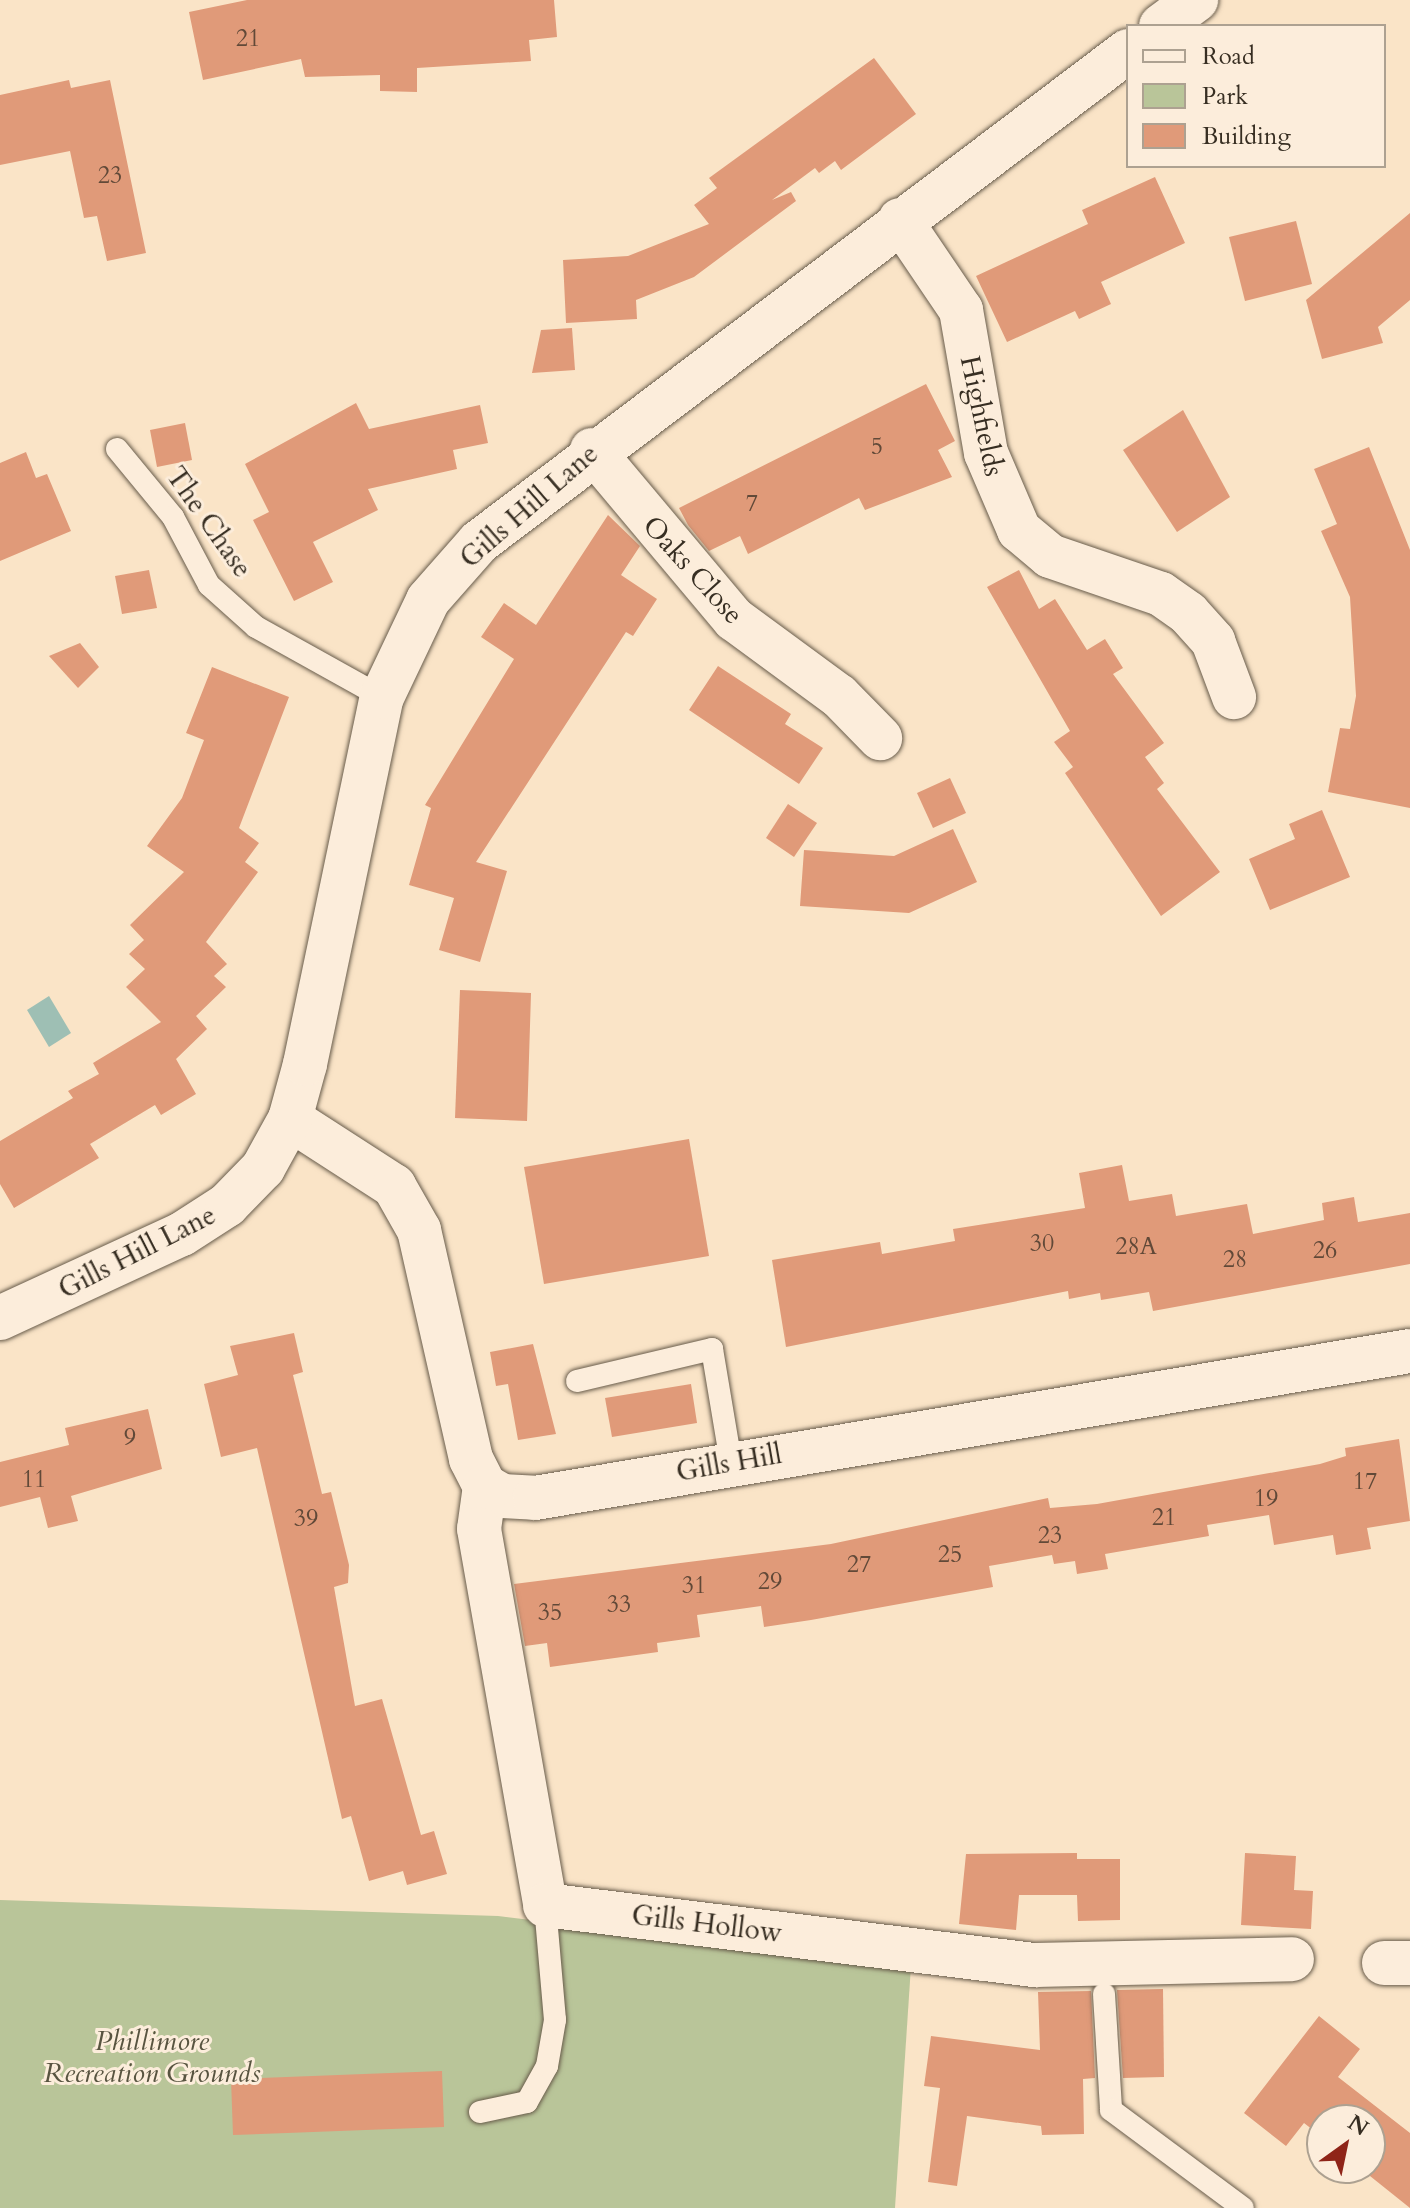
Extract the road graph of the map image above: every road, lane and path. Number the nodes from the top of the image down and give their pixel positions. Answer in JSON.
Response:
{"nodes":[{"id":1,"x":1126,"y":52,"type":"edge"},
{"id":2,"x":900,"y":220,"type":"junction"},
{"id":3,"x":117,"y":449,"type":"dead end"},
{"id":4,"x":592,"y":450,"type":"junction"},
{"id":5,"x":382,"y":697,"type":"junction"},
{"id":6,"x":1234,"y":697,"type":"dead end"},
{"id":7,"x":880,"y":738,"type":"dead end"},
{"id":8,"x":290,"y":1119,"type":"junction"},
{"id":9,"x":0,"y":1318,"type":"edge"},
{"id":10,"x":1410,"y":1351,"type":"edge"},
{"id":11,"x":577,"y":1381,"type":"dead end"},
{"id":12,"x":731,"y":1462,"type":"junction"},
{"id":13,"x":485,"y":1486,"type":"junction"},
{"id":14,"x":545,"y":1905,"type":"junction"},
{"id":15,"x":1292,"y":1959,"type":"dead end"},
{"id":16,"x":1104,"y":1994,"type":"dead end"},
{"id":17,"x":480,"y":2112,"type":"dead end"},
{"id":18,"x":1243,"y":2208,"type":"edge"}],
"edges":[{"from":1,"to":2,"type":"street","name":"Gills Hill Lane"},
{"from":2,"to":4,"type":"street","name":"Gills Hill Lane"},
{"from":2,"to":6,"type":"street","name":"Highfields"},
{"from":3,"to":5,"type":"lane","name":"The Chase"},
{"from":4,"to":5,"type":"street","name":"Gills Hill Lane"},
{"from":4,"to":7,"type":"street","name":"Oaks Close"},
{"from":5,"to":8,"type":"street","name":"Gills Hill Lane"},
{"from":8,"to":9,"type":"street","name":"Gills Hill Lane"},
{"from":8,"to":13,"type":"street"},
{"from":10,"to":12,"type":"street","name":"Gills Hill"},
{"from":11,"to":12,"type":"lane"},
{"from":12,"to":13,"type":"street","name":"Gills Hill"},
{"from":13,"to":14,"type":"street"},
{"from":14,"to":15,"type":"street","name":"Gills Hollow"},
{"from":14,"to":17,"type":"lane"},
{"from":16,"to":18,"type":"lane"}]}
